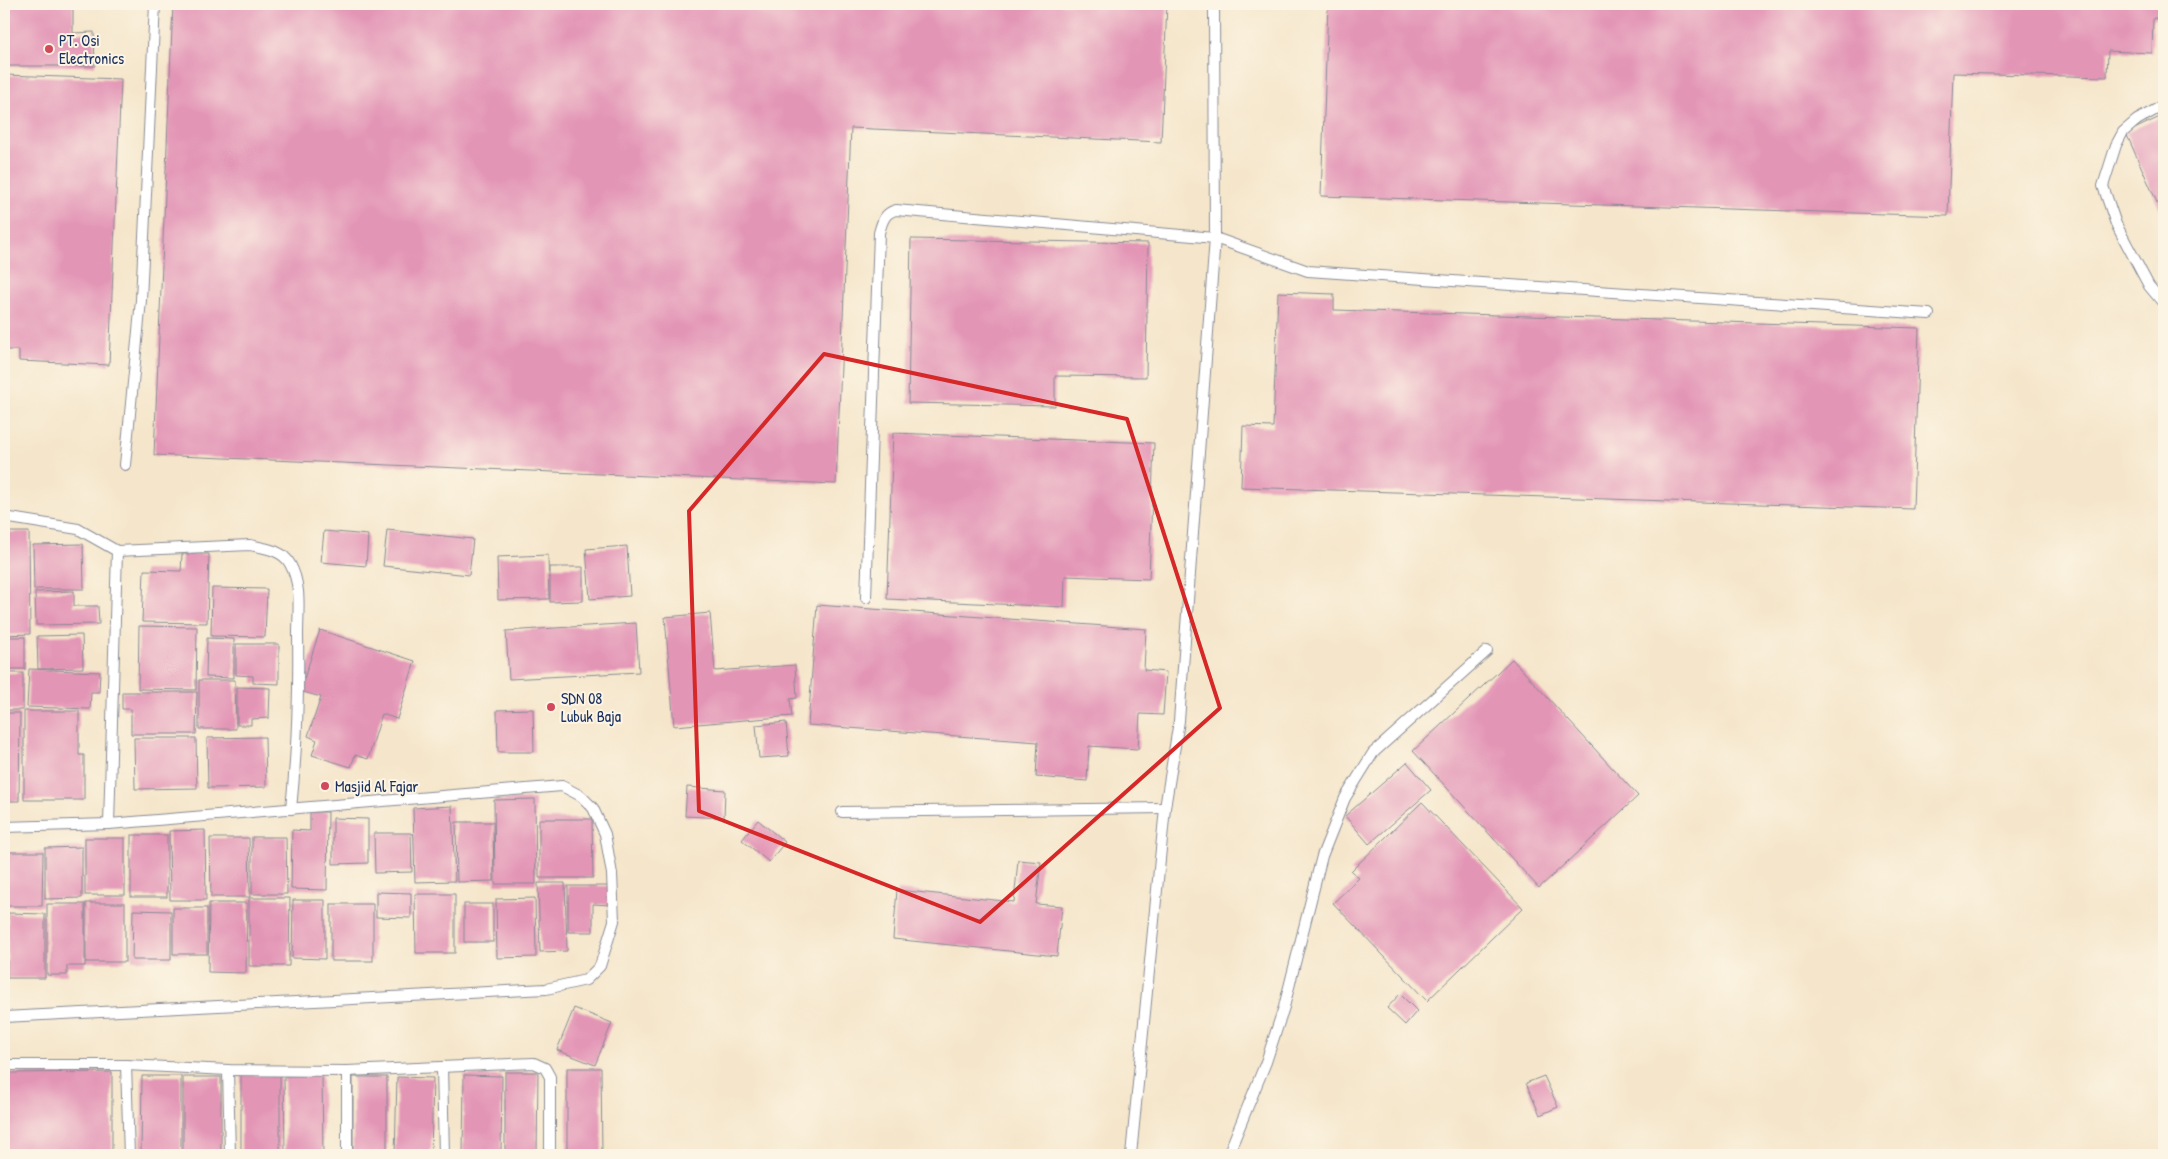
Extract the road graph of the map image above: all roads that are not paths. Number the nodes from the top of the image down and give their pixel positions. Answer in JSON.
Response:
{"nodes":[{"id":1,"x":155,"y":4,"type":"edge"},
{"id":2,"x":1214,"y":4,"type":"edge"},
{"id":3,"x":2164,"y":105,"type":"edge"},
{"id":4,"x":1215,"y":238,"type":"junction"},
{"id":5,"x":2164,"y":304,"type":"edge"},
{"id":6,"x":1929,"y":314,"type":"dead end"},
{"id":7,"x":125,"y":465,"type":"dead end"},
{"id":8,"x":4,"y":518,"type":"edge"},
{"id":9,"x":117,"y":552,"type":"junction"},
{"id":10,"x":866,"y":598,"type":"dead end"},
{"id":11,"x":1486,"y":651,"type":"dead end"},
{"id":12,"x":1165,"y":808,"type":"junction"},
{"id":13,"x":290,"y":809,"type":"junction"},
{"id":14,"x":842,"y":812,"type":"dead end"},
{"id":15,"x":109,"y":824,"type":"junction"},
{"id":16,"x":4,"y":827,"type":"edge"},
{"id":17,"x":4,"y":1017,"type":"edge"},
{"id":18,"x":4,"y":1065,"type":"edge"},
{"id":19,"x":126,"y":1065,"type":"junction"},
{"id":20,"x":442,"y":1067,"type":"junction"},
{"id":21,"x":228,"y":1070,"type":"junction"},
{"id":22,"x":347,"y":1070,"type":"junction"},
{"id":23,"x":129,"y":1155,"type":"edge"},
{"id":24,"x":230,"y":1155,"type":"edge"},
{"id":25,"x":346,"y":1155,"type":"edge"},
{"id":26,"x":444,"y":1155,"type":"edge"},
{"id":27,"x":550,"y":1155,"type":"edge"},
{"id":28,"x":1131,"y":1155,"type":"edge"},
{"id":29,"x":1228,"y":1155,"type":"edge"}],
"edges":[{"from":1,"to":7,"type":"lane"},
{"from":2,"to":4,"type":"lane"},
{"from":3,"to":5,"type":"lane"},
{"from":4,"to":6,"type":"lane"},
{"from":4,"to":10,"type":"lane"},
{"from":4,"to":12,"type":"lane"},
{"from":8,"to":9,"type":"lane"},
{"from":9,"to":13,"type":"lane"},
{"from":9,"to":15,"type":"lane"},
{"from":11,"to":29,"type":"lane"},
{"from":12,"to":14,"type":"lane"},
{"from":12,"to":28,"type":"lane"},
{"from":13,"to":15,"type":"lane"},
{"from":13,"to":17,"type":"lane"},
{"from":15,"to":16,"type":"lane"},
{"from":18,"to":19,"type":"lane"},
{"from":19,"to":21,"type":"lane"},
{"from":19,"to":23,"type":"lane"},
{"from":20,"to":22,"type":"lane"},
{"from":20,"to":26,"type":"lane"},
{"from":20,"to":27,"type":"lane"},
{"from":21,"to":22,"type":"lane"},
{"from":21,"to":24,"type":"lane"},
{"from":22,"to":25,"type":"lane"}]}
